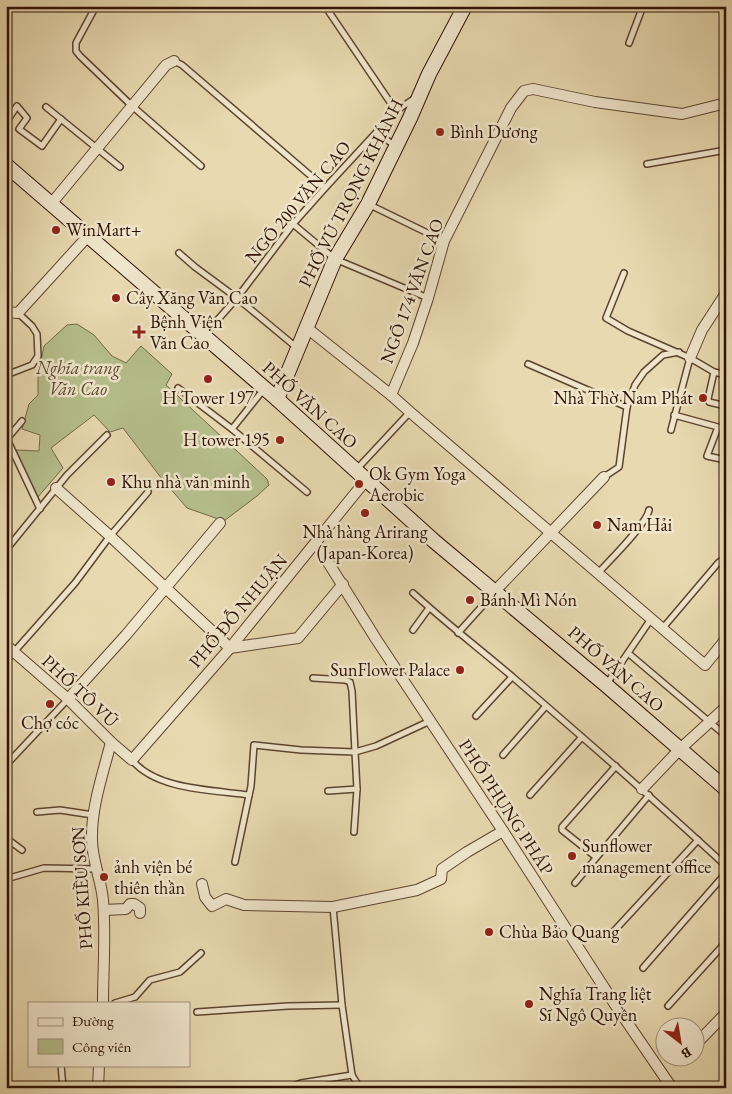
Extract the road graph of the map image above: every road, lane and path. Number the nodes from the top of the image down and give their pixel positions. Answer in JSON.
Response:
{"nodes":[{"id":1,"x":96,"y":6,"type":"edge"},
{"id":2,"x":325,"y":6,"type":"edge"},
{"id":3,"x":466,"y":6,"type":"edge"},
{"id":4,"x":643,"y":6,"type":"edge"},
{"id":5,"x":629,"y":43,"type":"dead end"},
{"id":6,"x":174,"y":61,"type":"joint"},
{"id":7,"x":421,"y":93,"type":"junction"},
{"id":8,"x":131,"y":105,"type":"junction"},
{"id":9,"x":46,"y":107,"type":"dead end"},
{"id":10,"x":726,"y":107,"type":"edge"},
{"id":11,"x":396,"y":111,"type":"junction"},
{"id":12,"x":6,"y":116,"type":"edge"},
{"id":13,"x":61,"y":119,"type":"junction"},
{"id":14,"x":376,"y":133,"type":"junction"},
{"id":15,"x":397,"y":146,"type":"junction"},
{"id":16,"x":96,"y":148,"type":"junction"},
{"id":17,"x":726,"y":150,"type":"edge"},
{"id":18,"x":647,"y":164,"type":"dead end"},
{"id":19,"x":6,"y":165,"type":"edge"},
{"id":20,"x":201,"y":166,"type":"dead end"},
{"id":21,"x":120,"y":168,"type":"dead end"},
{"id":22,"x":326,"y":188,"type":"junction"},
{"id":23,"x":51,"y":204,"type":"junction"},
{"id":24,"x":368,"y":204,"type":"junction"},
{"id":25,"x":293,"y":224,"type":"junction"},
{"id":26,"x":88,"y":236,"type":"junction"},
{"id":27,"x":444,"y":241,"type":"junction"},
{"id":28,"x":179,"y":253,"type":"dead end"},
{"id":29,"x":335,"y":259,"type":"junction"},
{"id":30,"x":624,"y":272,"type":"dead end"},
{"id":31,"x":726,"y":294,"type":"edge"},
{"id":32,"x":237,"y":298,"type":"junction"},
{"id":33,"x":428,"y":298,"type":"junction"},
{"id":34,"x":6,"y":312,"type":"edge"},
{"id":35,"x":18,"y":313,"type":"junction"},
{"id":36,"x":307,"y":328,"type":"junction"},
{"id":37,"x":204,"y":336,"type":"junction"},
{"id":38,"x":299,"y":349,"type":"junction"},
{"id":39,"x":679,"y":352,"type":"junction"},
{"id":40,"x":690,"y":358,"type":"junction"},
{"id":41,"x":528,"y":364,"type":"dead end"},
{"id":42,"x":714,"y":372,"type":"junction"},
{"id":43,"x":6,"y":375,"type":"edge"},
{"id":44,"x":726,"y":375,"type":"edge"},
{"id":45,"x":178,"y":388,"type":"dead end"},
{"id":46,"x":264,"y":388,"type":"junction"},
{"id":47,"x":392,"y":395,"type":"junction"},
{"id":48,"x":277,"y":399,"type":"junction"},
{"id":49,"x":726,"y":406,"type":"edge"},
{"id":50,"x":627,"y":407,"type":"junction"},
{"id":51,"x":410,"y":412,"type":"junction"},
{"id":52,"x":674,"y":415,"type":"junction"},
{"id":53,"x":22,"y":421,"type":"dead end"},
{"id":54,"x":232,"y":429,"type":"junction"},
{"id":55,"x":671,"y":430,"type":"dead end"},
{"id":56,"x":107,"y":435,"type":"dead end"},
{"id":57,"x":726,"y":460,"type":"edge"},
{"id":58,"x":361,"y":475,"type":"junction"},
{"id":59,"x":604,"y":477,"type":"joint"},
{"id":60,"x":56,"y":488,"type":"junction"},
{"id":61,"x":148,"y":492,"type":"dead end"},
{"id":62,"x":307,"y":492,"type":"dead end"},
{"id":63,"x":40,"y":510,"type":"junction"},
{"id":64,"x":649,"y":510,"type":"dead end"},
{"id":65,"x":220,"y":522,"type":"dead end"},
{"id":66,"x":551,"y":533,"type":"junction"},
{"id":67,"x":110,"y":536,"type":"junction"},
{"id":68,"x":316,"y":542,"type":"junction"},
{"id":69,"x":6,"y":550,"type":"edge"},
{"id":70,"x":726,"y":556,"type":"edge"},
{"id":71,"x":598,"y":573,"type":"junction"},
{"id":72,"x":343,"y":584,"type":"junction"},
{"id":73,"x":166,"y":588,"type":"junction"},
{"id":74,"x":495,"y":591,"type":"junction"},
{"id":75,"x":413,"y":593,"type":"dead end"},
{"id":76,"x":430,"y":608,"type":"junction"},
{"id":77,"x":651,"y":619,"type":"junction"},
{"id":78,"x":662,"y":629,"type":"junction"},
{"id":79,"x":413,"y":630,"type":"dead end"},
{"id":80,"x":458,"y":633,"type":"junction"},
{"id":81,"x":726,"y":639,"type":"edge"},
{"id":82,"x":230,"y":648,"type":"junction"},
{"id":83,"x":10,"y":649,"type":"edge"},
{"id":84,"x":628,"y":653,"type":"junction"},
{"id":85,"x":6,"y":661,"type":"edge"},
{"id":86,"x":512,"y":677,"type":"junction"},
{"id":87,"x":313,"y":678,"type":"dead end"},
{"id":88,"x":606,"y":685,"type":"junction"},
{"id":89,"x":68,"y":699,"type":"junction"},
{"id":90,"x":546,"y":706,"type":"junction"},
{"id":91,"x":726,"y":707,"type":"edge"},
{"id":92,"x":476,"y":716,"type":"dead end"},
{"id":93,"x":430,"y":721,"type":"junction"},
{"id":94,"x":710,"y":722,"type":"junction"},
{"id":95,"x":726,"y":736,"type":"edge"},
{"id":96,"x":582,"y":737,"type":"junction"},
{"id":97,"x":111,"y":742,"type":"junction"},
{"id":98,"x":680,"y":749,"type":"junction"},
{"id":99,"x":355,"y":752,"type":"junction"},
{"id":100,"x":503,"y":755,"type":"dead end"},
{"id":101,"x":132,"y":760,"type":"junction"},
{"id":102,"x":6,"y":765,"type":"edge"},
{"id":103,"x":616,"y":766,"type":"junction"},
{"id":104,"x":357,"y":789,"type":"junction"},
{"id":105,"x":726,"y":789,"type":"edge"},
{"id":106,"x":328,"y":791,"type":"dead end"},
{"id":107,"x":646,"y":792,"type":"junction"},
{"id":108,"x":249,"y":795,"type":"junction"},
{"id":109,"x":530,"y":795,"type":"dead end"},
{"id":110,"x":37,"y":812,"type":"dead end"},
{"id":111,"x":93,"y":815,"type":"junction"},
{"id":112,"x":503,"y":831,"type":"junction"},
{"id":113,"x":354,"y":832,"type":"dead end"},
{"id":114,"x":6,"y":838,"type":"edge"},
{"id":115,"x":698,"y":840,"type":"junction"},
{"id":116,"x":22,"y":850,"type":"dead end"},
{"id":117,"x":596,"y":857,"type":"junction"},
{"id":118,"x":235,"y":862,"type":"dead end"},
{"id":119,"x":726,"y":866,"type":"edge"},
{"id":120,"x":97,"y":869,"type":"junction"},
{"id":121,"x":726,"y":873,"type":"edge"},
{"id":122,"x":6,"y":879,"type":"edge"},
{"id":123,"x":574,"y":883,"type":"dead end"},
{"id":124,"x":202,"y":884,"type":"dead end"},
{"id":125,"x":333,"y":906,"type":"junction"},
{"id":126,"x":104,"y":910,"type":"junction"},
{"id":127,"x":140,"y":913,"type":"dead end"},
{"id":128,"x":614,"y":931,"type":"dead end"},
{"id":129,"x":726,"y":942,"type":"edge"},
{"id":130,"x":201,"y":953,"type":"dead end"},
{"id":131,"x":643,"y":968,"type":"dead end"},
{"id":132,"x":103,"y":1002,"type":"edge"},
{"id":133,"x":119,"y":1002,"type":"edge"},
{"id":134,"x":342,"y":1005,"type":"junction"},
{"id":135,"x":668,"y":1006,"type":"dead end"},
{"id":136,"x":197,"y":1012,"type":"dead end"},
{"id":137,"x":726,"y":1013,"type":"edge"},
{"id":138,"x":704,"y":1035,"type":"edge"},
{"id":139,"x":61,"y":1066,"type":"edge"},
{"id":140,"x":99,"y":1066,"type":"edge"},
{"id":141,"x":352,"y":1075,"type":"junction"},
{"id":142,"x":63,"y":1088,"type":"edge"},
{"id":143,"x":98,"y":1088,"type":"edge"},
{"id":144,"x":287,"y":1088,"type":"edge"},
{"id":145,"x":360,"y":1088,"type":"edge"},
{"id":146,"x":672,"y":1088,"type":"edge"}],
"edges":[{"from":1,"to":8,"type":"lane"},
{"from":2,"to":11,"type":"lane"},
{"from":3,"to":7,"type":"street","name":"PHỐ VŨ TRỌNG KHÁNH"},
{"from":4,"to":5,"type":"lane"},
{"from":6,"to":8,"type":"street"},
{"from":6,"to":22,"type":"lane"},
{"from":7,"to":11,"type":"lane","name":"NGÕ 200 VĂN CAO"},
{"from":7,"to":15,"type":"street","name":"PHỐ VŨ TRỌNG KHÁNH"},
{"from":8,"to":16,"type":"street"},
{"from":8,"to":20,"type":"lane"},
{"from":9,"to":13,"type":"lane"},
{"from":10,"to":27,"type":"street","name":"NGÕ 174 VĂN CAO"},
{"from":11,"to":14,"type":"lane","name":"NGÕ 200 VĂN CAO"},
{"from":12,"to":13,"type":"lane"},
{"from":13,"to":16,"type":"lane"},
{"from":14,"to":15,"type":"lane"},
{"from":14,"to":22,"type":"lane","name":"NGÕ 200 VĂN CAO"},
{"from":15,"to":24,"type":"street","name":"PHỐ VŨ TRỌNG KHÁNH"},
{"from":16,"to":21,"type":"lane"},
{"from":16,"to":23,"type":"street"},
{"from":17,"to":18,"type":"lane"},
{"from":19,"to":23,"type":"street","name":"PHỐ VĂN CAO"},
{"from":22,"to":25,"type":"lane","name":"NGÕ 200 VĂN CAO"},
{"from":23,"to":26,"type":"street","name":"PHỐ VĂN CAO"},
{"from":24,"to":27,"type":"lane"},
{"from":24,"to":29,"type":"street","name":"PHỐ VŨ TRỌNG KHÁNH"},
{"from":25,"to":29,"type":"lane"},
{"from":25,"to":32,"type":"lane","name":"NGÕ 200 VĂN CAO"},
{"from":26,"to":35,"type":"street"},
{"from":26,"to":37,"type":"street","name":"PHỐ VĂN CAO"},
{"from":27,"to":33,"type":"street","name":"NGÕ 174 VĂN CAO"},
{"from":28,"to":32,"type":"lane"},
{"from":29,"to":33,"type":"lane"},
{"from":29,"to":36,"type":"street","name":"PHỐ VŨ TRỌNG KHÁNH"},
{"from":30,"to":39,"type":"lane"},
{"from":31,"to":40,"type":"street"},
{"from":32,"to":37,"type":"lane","name":"NGÕ 200 VĂN CAO"},
{"from":32,"to":38,"type":"lane"},
{"from":33,"to":47,"type":"street","name":"NGÕ 174 VĂN CAO"},
{"from":34,"to":35,"type":"street"},
{"from":35,"to":43,"type":"lane"},
{"from":36,"to":38,"type":"street","name":"PHỐ VŨ TRỌNG KHÁNH"},
{"from":36,"to":47,"type":"street","name":"NGÕ 174 VĂN CAO"},
{"from":37,"to":46,"type":"street","name":"PHỐ VĂN CAO"},
{"from":38,"to":48,"type":"street","name":"PHỐ VŨ TRỌNG KHÁNH"},
{"from":39,"to":40,"type":"lane"},
{"from":39,"to":50,"type":"lane"},
{"from":40,"to":42,"type":"lane"},
{"from":40,"to":52,"type":"lane"},
{"from":41,"to":50,"type":"lane"},
{"from":42,"to":44,"type":"lane"},
{"from":42,"to":49,"type":"lane"},
{"from":45,"to":54,"type":"lane"},
{"from":46,"to":48,"type":"street","name":"PHỐ VĂN CAO"},
{"from":46,"to":54,"type":"lane"},
{"from":47,"to":51,"type":"street","name":"NGÕ 174 VĂN CAO"},
{"from":48,"to":58,"type":"street","name":"PHỐ VĂN CAO"},
{"from":50,"to":59,"type":"lane"},
{"from":51,"to":58,"type":"lane"},
{"from":51,"to":66,"type":"street","name":"NGÕ 174 VĂN CAO"},
{"from":52,"to":55,"type":"lane"},
{"from":52,"to":57,"type":"lane"},
{"from":53,"to":63,"type":"lane"},
{"from":54,"to":62,"type":"lane"},
{"from":56,"to":60,"type":"lane"},
{"from":58,"to":68,"type":"street","name":"PHỐ ĐỖ NHUẬN"},
{"from":58,"to":74,"type":"street","name":"PHỐ VĂN CAO"},
{"from":59,"to":66,"type":"street"},
{"from":60,"to":63,"type":"lane"},
{"from":60,"to":67,"type":"street"},
{"from":61,"to":67,"type":"lane"},
{"from":63,"to":69,"type":"lane"},
{"from":64,"to":71,"type":"lane"},
{"from":65,"to":73,"type":"street"},
{"from":66,"to":71,"type":"street","name":"NGÕ 174 VĂN CAO"},
{"from":66,"to":74,"type":"street"},
{"from":67,"to":73,"type":"street"},
{"from":67,"to":83,"type":"lane"},
{"from":68,"to":72,"type":"street","name":"PHỐ PHỤNG PHÁP"},
{"from":68,"to":82,"type":"street","name":"PHỐ ĐỖ NHUẬN"},
{"from":70,"to":78,"type":"lane"},
{"from":71,"to":77,"type":"street","name":"NGÕ 174 VĂN CAO"},
{"from":72,"to":82,"type":"street"},
{"from":72,"to":93,"type":"street","name":"PHỐ PHỤNG PHÁP"},
{"from":73,"to":82,"type":"street"},
{"from":73,"to":89,"type":"street"},
{"from":74,"to":80,"type":"lane"},
{"from":74,"to":88,"type":"street","name":"PHỐ VĂN CAO"},
{"from":75,"to":76,"type":"lane"},
{"from":76,"to":79,"type":"lane"},
{"from":76,"to":80,"type":"lane"},
{"from":77,"to":78,"type":"street","name":"NGÕ 174 VĂN CAO"},
{"from":77,"to":84,"type":"lane"},
{"from":78,"to":81,"type":"street","name":"NGÕ 174 VĂN CAO"},
{"from":80,"to":86,"type":"lane"},
{"from":82,"to":101,"type":"street","name":"PHỐ ĐỖ NHUẬN"},
{"from":83,"to":85,"type":"lane"},
{"from":83,"to":89,"type":"street","name":"PHỐ TÔ VŨ"},
{"from":84,"to":88,"type":"lane"},
{"from":84,"to":94,"type":"lane"},
{"from":86,"to":90,"type":"lane"},
{"from":86,"to":92,"type":"lane"},
{"from":87,"to":99,"type":"lane"},
{"from":88,"to":98,"type":"street","name":"PHỐ VĂN CAO"},
{"from":89,"to":97,"type":"street","name":"PHỐ TÔ VŨ"},
{"from":89,"to":102,"type":"lane"},
{"from":90,"to":96,"type":"lane"},
{"from":90,"to":100,"type":"lane"},
{"from":91,"to":94,"type":"street"},
{"from":93,"to":99,"type":"lane"},
{"from":93,"to":112,"type":"street","name":"PHỐ PHỤNG PHÁP"},
{"from":94,"to":95,"type":"lane"},
{"from":94,"to":98,"type":"street"},
{"from":96,"to":103,"type":"lane"},
{"from":96,"to":109,"type":"lane"},
{"from":97,"to":101,"type":"street","name":"PHỐ TÔ VŨ"},
{"from":97,"to":111,"type":"street","name":"PHỐ KIỀU SƠN"},
{"from":98,"to":105,"type":"street","name":"PHỐ VĂN CAO"},
{"from":98,"to":107,"type":"street"},
{"from":99,"to":104,"type":"lane"},
{"from":99,"to":108,"type":"lane"},
{"from":101,"to":108,"type":"lane"},
{"from":103,"to":107,"type":"lane"},
{"from":103,"to":117,"type":"lane"},
{"from":104,"to":106,"type":"lane"},
{"from":104,"to":113,"type":"lane"},
{"from":107,"to":115,"type":"lane"},
{"from":107,"to":117,"type":"lane"},
{"from":108,"to":118,"type":"lane"},
{"from":110,"to":111,"type":"lane"},
{"from":111,"to":120,"type":"street","name":"PHỐ KIỀU SƠN"},
{"from":112,"to":125,"type":"street"},
{"from":112,"to":146,"type":"street","name":"PHỐ PHỤNG PHÁP"},
{"from":114,"to":116,"type":"lane"},
{"from":115,"to":119,"type":"lane"},
{"from":115,"to":128,"type":"lane"},
{"from":117,"to":123,"type":"lane"},
{"from":120,"to":122,"type":"lane"},
{"from":120,"to":126,"type":"street","name":"PHỐ KIỀU SƠN"},
{"from":121,"to":131,"type":"lane"},
{"from":124,"to":125,"type":"street"},
{"from":125,"to":134,"type":"lane"},
{"from":126,"to":127,"type":"street"},
{"from":126,"to":132,"type":"street","name":"PHỐ KIỀU SƠN"},
{"from":129,"to":135,"type":"lane"},
{"from":130,"to":133,"type":"lane"},
{"from":134,"to":136,"type":"lane"},
{"from":134,"to":141,"type":"lane"},
{"from":137,"to":138,"type":"street"},
{"from":139,"to":142,"type":"lane"},
{"from":140,"to":143,"type":"street"},
{"from":141,"to":144,"type":"lane"},
{"from":141,"to":145,"type":"lane"}]}
